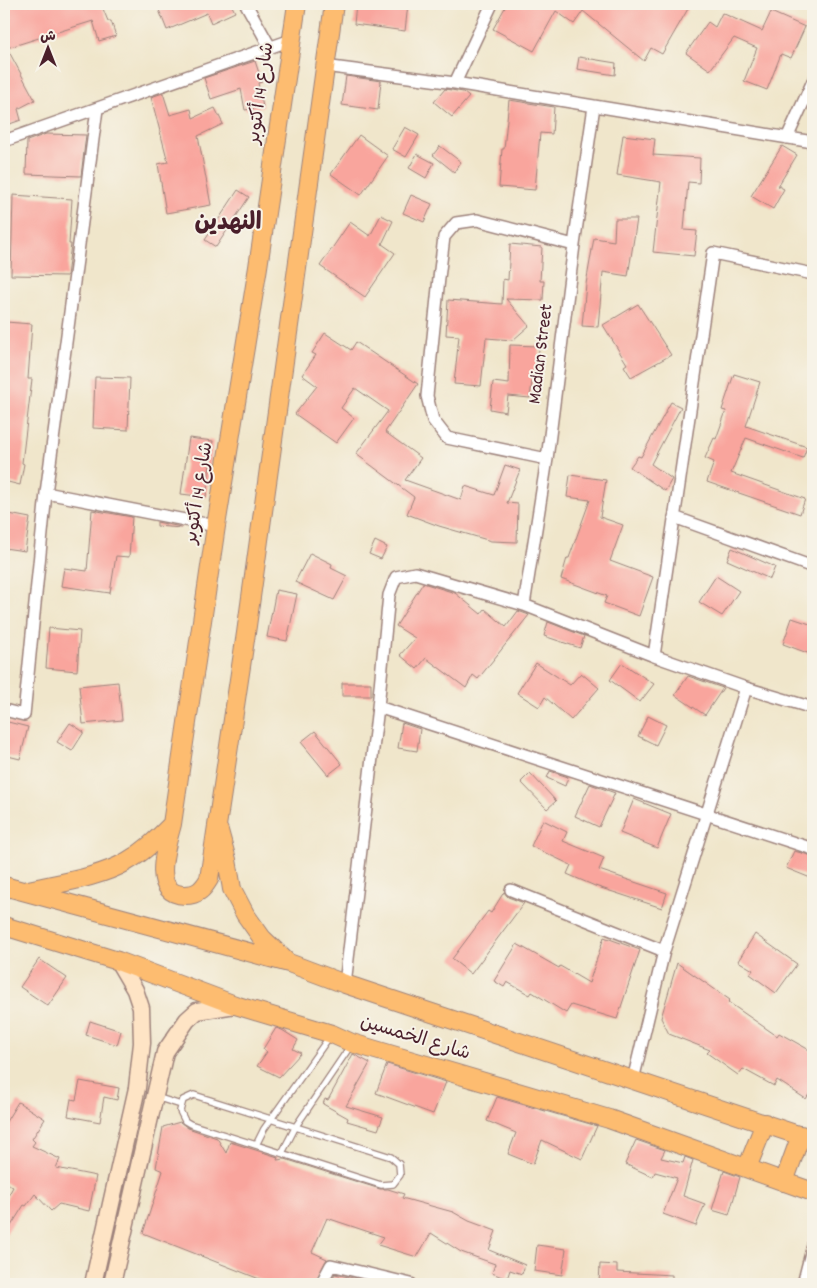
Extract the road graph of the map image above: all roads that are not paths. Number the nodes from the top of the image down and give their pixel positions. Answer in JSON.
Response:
{"nodes":[{"id":1,"x":246,"y":4,"type":"edge"},
{"id":2,"x":296,"y":4,"type":"edge"},
{"id":3,"x":334,"y":4,"type":"edge"},
{"id":4,"x":492,"y":4,"type":"edge"},
{"id":5,"x":291,"y":40,"type":"junction"},
{"id":6,"x":270,"y":47,"type":"junction"},
{"id":7,"x":324,"y":66,"type":"junction"},
{"id":8,"x":813,"y":81,"type":"edge"},
{"id":9,"x":456,"y":83,"type":"junction"},
{"id":10,"x":594,"y":106,"type":"junction"},
{"id":11,"x":97,"y":109,"type":"junction"},
{"id":12,"x":787,"y":138,"type":"junction"},
{"id":13,"x":4,"y":141,"type":"edge"},
{"id":14,"x":813,"y":142,"type":"edge"},
{"id":15,"x":574,"y":245,"type":"junction"},
{"id":16,"x":813,"y":274,"type":"edge"},
{"id":17,"x":546,"y":459,"type":"junction"},
{"id":18,"x":46,"y":494,"type":"junction"},
{"id":19,"x":674,"y":517,"type":"junction"},
{"id":20,"x":216,"y":526,"type":"junction"},
{"id":21,"x":813,"y":567,"type":"edge"},
{"id":22,"x":524,"y":605,"type":"junction"},
{"id":23,"x":654,"y":656,"type":"junction"},
{"id":24,"x":746,"y":688,"type":"junction"},
{"id":25,"x":378,"y":707,"type":"junction"},
{"id":26,"x":813,"y":708,"type":"edge"},
{"id":27,"x":4,"y":710,"type":"edge"},
{"id":28,"x":708,"y":814,"type":"junction"},
{"id":29,"x":217,"y":822,"type":"junction"},
{"id":30,"x":172,"y":824,"type":"junction"},
{"id":31,"x":813,"y":849,"type":"edge"},
{"id":32,"x":4,"y":886,"type":"edge"},
{"id":33,"x":511,"y":890,"type":"dead end"},
{"id":34,"x":24,"y":892,"type":"junction"},
{"id":35,"x":4,"y":926,"type":"edge"},
{"id":36,"x":664,"y":951,"type":"junction"},
{"id":37,"x":118,"y":961,"type":"junction"},
{"id":38,"x":289,"y":963,"type":"junction"},
{"id":39,"x":345,"y":984,"type":"junction"},
{"id":40,"x":235,"y":1004,"type":"junction"},
{"id":41,"x":332,"y":1034,"type":"junction"},
{"id":42,"x":352,"y":1043,"type":"junction"},
{"id":43,"x":633,"y":1080,"type":"junction"},
{"id":44,"x":155,"y":1096,"type":"junction"},
{"id":45,"x":180,"y":1105,"type":"junction"},
{"id":46,"x":273,"y":1118,"type":"junction"},
{"id":47,"x":765,"y":1123,"type":"junction"},
{"id":48,"x":296,"y":1126,"type":"junction"},
{"id":49,"x":807,"y":1138,"type":"edge"},
{"id":50,"x":256,"y":1145,"type":"junction"},
{"id":51,"x":282,"y":1152,"type":"junction"},
{"id":52,"x":746,"y":1168,"type":"junction"},
{"id":53,"x":784,"y":1182,"type":"junction"},
{"id":54,"x":813,"y":1192,"type":"edge"},
{"id":55,"x":813,"y":1245,"type":"edge"},
{"id":56,"x":93,"y":1284,"type":"edge"},
{"id":57,"x":112,"y":1284,"type":"edge"},
{"id":58,"x":321,"y":1284,"type":"edge"},
{"id":59,"x":411,"y":1284,"type":"edge"},
{"id":60,"x":803,"y":1284,"type":"edge"}],
"edges":[{"from":1,"to":6,"type":"street"},
{"from":2,"to":5,"type":"main road","name":"شارع 14 أكتوبر"},
{"from":3,"to":7,"type":"main road"},
{"from":4,"to":9,"type":"street"},
{"from":5,"to":6,"type":"street"},
{"from":5,"to":20,"type":"main road","name":"شارع 14 أكتوبر"},
{"from":6,"to":11,"type":"street"},
{"from":7,"to":9,"type":"street"},
{"from":7,"to":29,"type":"main road"},
{"from":8,"to":12,"type":"street"},
{"from":9,"to":10,"type":"street"},
{"from":10,"to":12,"type":"street"},
{"from":10,"to":15,"type":"street","name":"Madian Street"},
{"from":11,"to":13,"type":"street"},
{"from":11,"to":18,"type":"street"},
{"from":12,"to":14,"type":"street"},
{"from":15,"to":17,"type":"street","name":"Madian Street"},
{"from":15,"to":17,"type":"street"},
{"from":16,"to":19,"type":"street"},
{"from":17,"to":22,"type":"street","name":"Madian Street"},
{"from":18,"to":20,"type":"street"},
{"from":18,"to":27,"type":"street"},
{"from":19,"to":21,"type":"street"},
{"from":19,"to":23,"type":"street"},
{"from":20,"to":30,"type":"main road","name":"شارع 14 أكتوبر"},
{"from":22,"to":23,"type":"street"},
{"from":22,"to":25,"type":"street"},
{"from":23,"to":24,"type":"street"},
{"from":24,"to":26,"type":"street"},
{"from":24,"to":28,"type":"street"},
{"from":25,"to":28,"type":"street"},
{"from":25,"to":39,"type":"street"},
{"from":28,"to":31,"type":"street"},
{"from":28,"to":36,"type":"street"},
{"from":29,"to":30,"type":"main road","name":"شارع 14 أكتوبر"},
{"from":29,"to":38,"type":"main road"},
{"from":30,"to":34,"type":"main road"},
{"from":32,"to":34,"type":"main road","name":"شارع الخمسين"},
{"from":33,"to":36,"type":"street"},
{"from":34,"to":38,"type":"main road","name":"شارع الخمسين"},
{"from":35,"to":37,"type":"main road","name":"شارع الخمسين"},
{"from":36,"to":43,"type":"street"},
{"from":37,"to":40,"type":"main road","name":"شارع الخمسين"},
{"from":37,"to":56,"type":"main road"},
{"from":38,"to":39,"type":"main road","name":"شارع الخمسين"},
{"from":39,"to":43,"type":"main road","name":"شارع الخمسين"},
{"from":40,"to":41,"type":"main road","name":"شارع الخمسين"},
{"from":40,"to":44,"type":"main road"},
{"from":41,"to":42,"type":"main road","name":"شارع الخمسين"},
{"from":41,"to":46,"type":"lane"},
{"from":42,"to":48,"type":"lane"},
{"from":42,"to":52,"type":"main road","name":"شارع الخمسين"},
{"from":43,"to":47,"type":"main road","name":"شارع الخمسين"},
{"from":44,"to":45,"type":"lane"},
{"from":44,"to":57,"type":"main road"},
{"from":45,"to":46,"type":"lane"},
{"from":45,"to":50,"type":"lane"},
{"from":46,"to":48,"type":"lane"},
{"from":46,"to":50,"type":"lane"},
{"from":47,"to":49,"type":"main road","name":"شارع الخمسين"},
{"from":47,"to":52,"type":"main road"},
{"from":48,"to":51,"type":"lane"},
{"from":48,"to":51,"type":"lane"},
{"from":49,"to":53,"type":"main road"},
{"from":50,"to":51,"type":"lane"},
{"from":52,"to":53,"type":"main road","name":"شارع الخمسين"},
{"from":53,"to":54,"type":"main road","name":"شارع الخمسين"},
{"from":55,"to":60,"type":"street"},
{"from":58,"to":59,"type":"street"}]}
